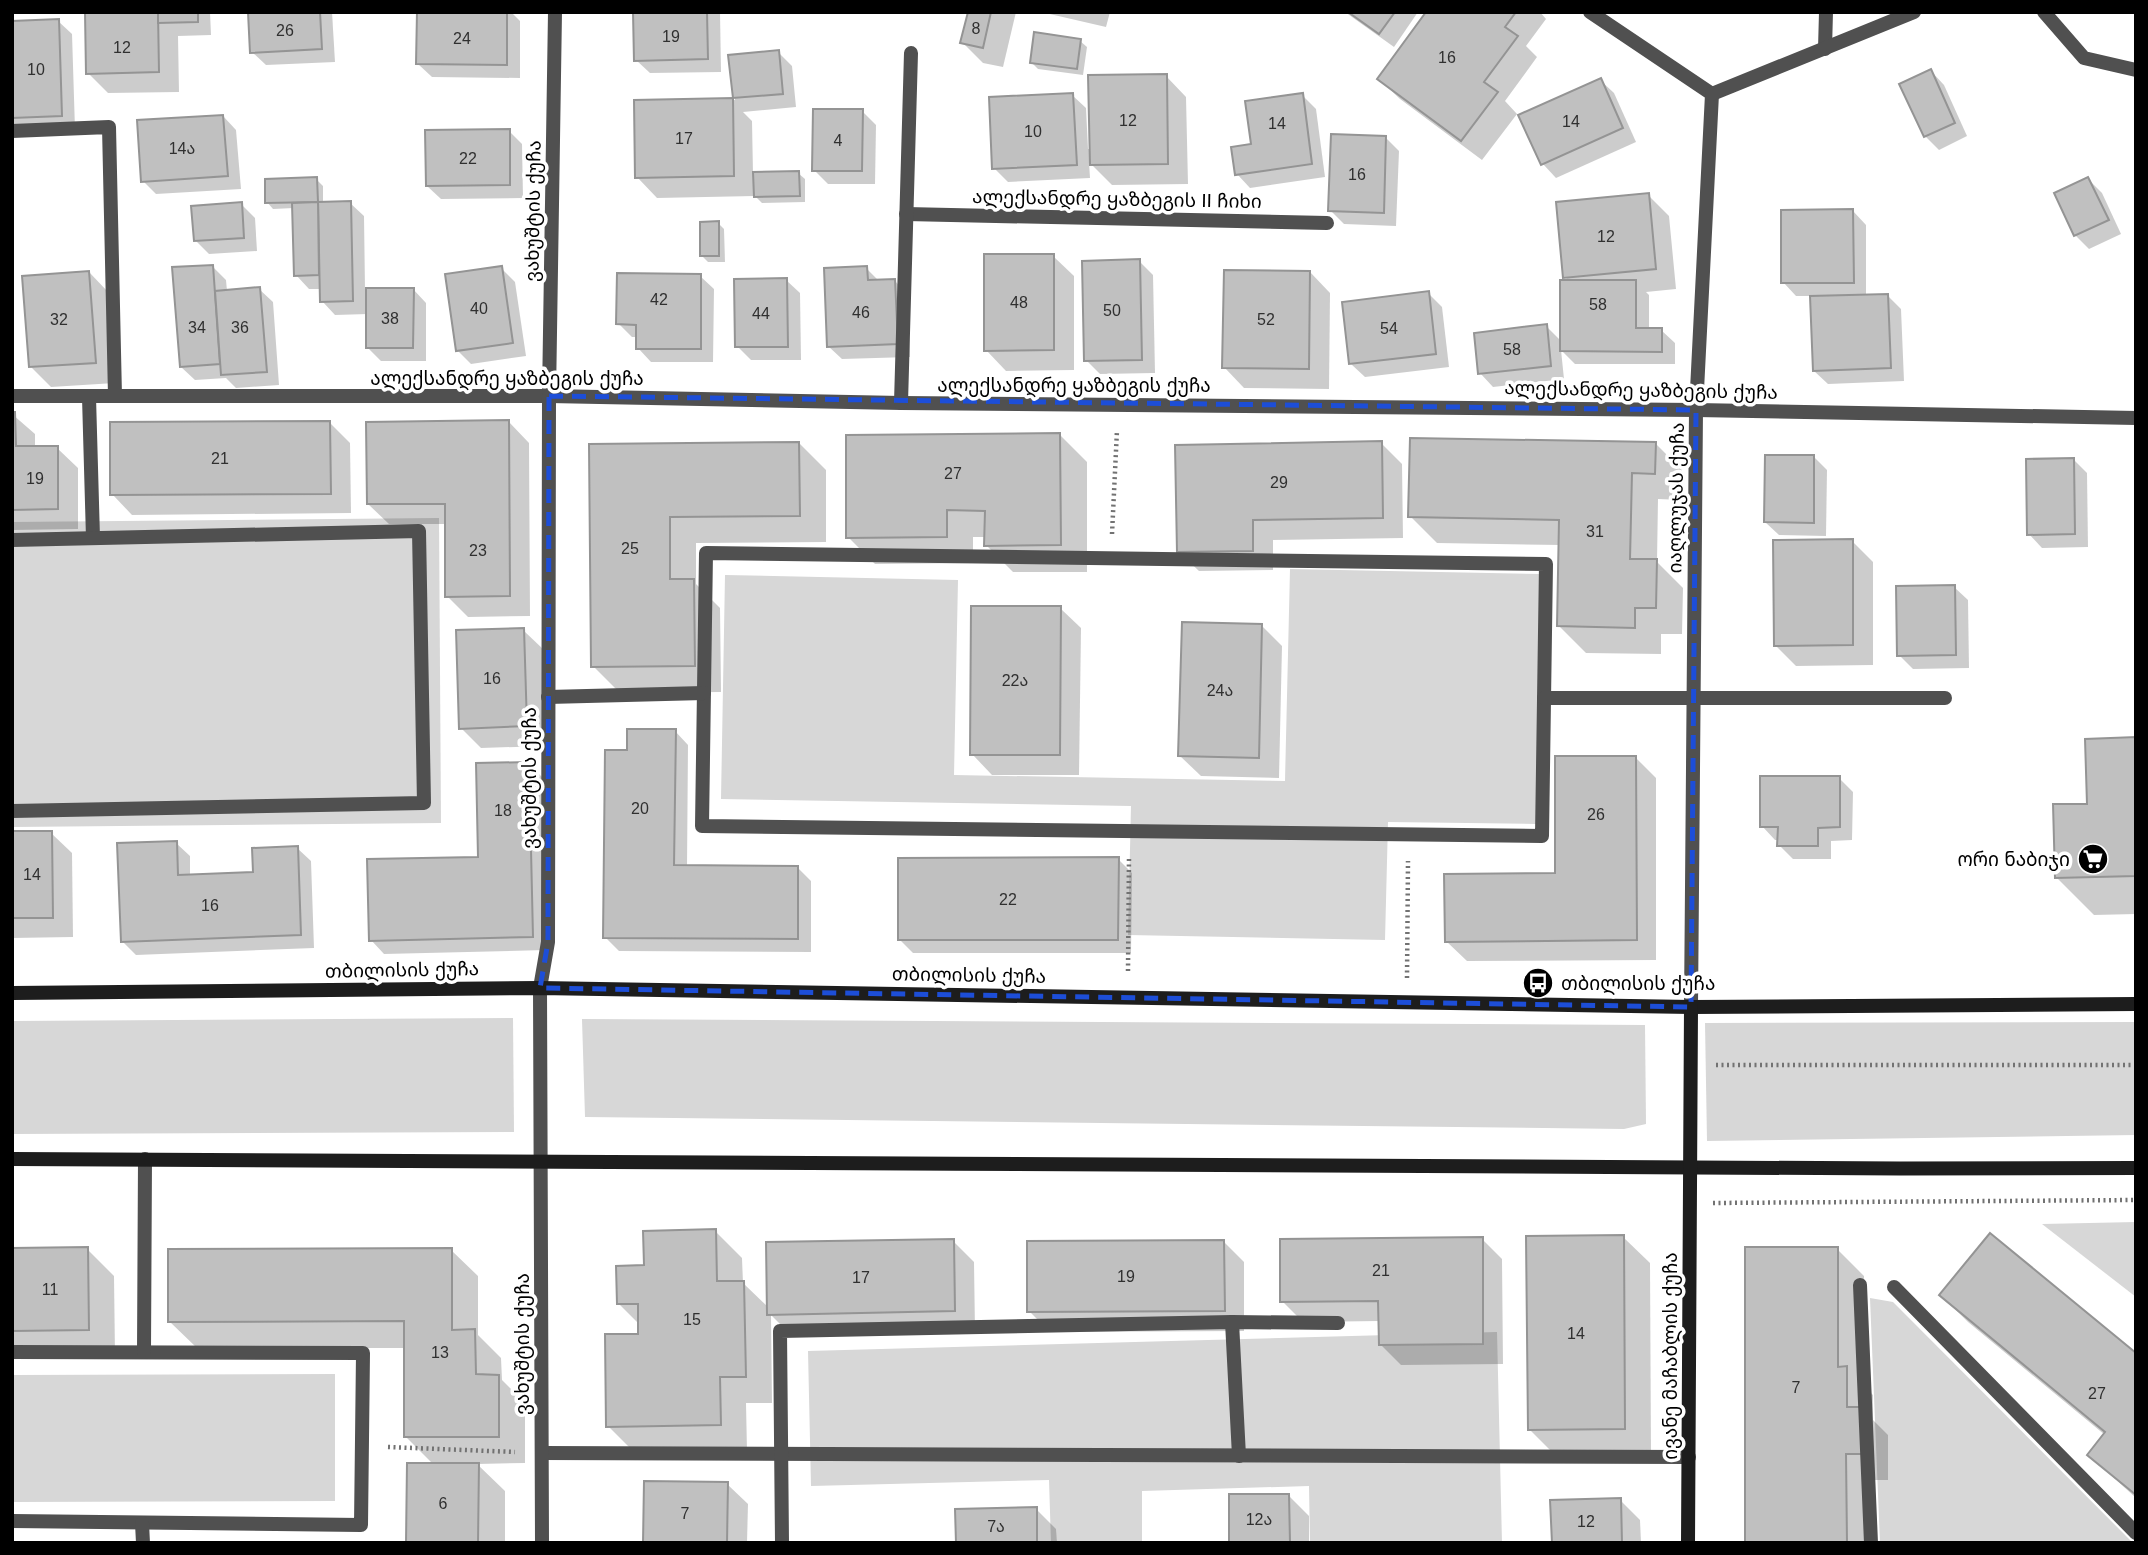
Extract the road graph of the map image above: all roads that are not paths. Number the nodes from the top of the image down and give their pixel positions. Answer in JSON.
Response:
{"nodes":[{"id":1,"x":555,"y":12,"type":"edge"},
{"id":2,"x":1590,"y":12,"type":"edge"},
{"id":3,"x":1826,"y":12,"type":"edge"},
{"id":4,"x":1914,"y":12,"type":"edge"},
{"id":5,"x":2044,"y":12,"type":"edge"},
{"id":6,"x":1825,"y":48,"type":"junction"},
{"id":7,"x":911,"y":53,"type":"dead end"},
{"id":8,"x":2136,"y":70,"type":"edge"},
{"id":9,"x":1712,"y":94,"type":"junction"},
{"id":10,"x":12,"y":131,"type":"edge"},
{"id":11,"x":906,"y":214,"type":"junction"},
{"id":12,"x":1327,"y":223,"type":"dead end"},
{"id":13,"x":12,"y":396,"type":"edge"},
{"id":14,"x":115,"y":396,"type":"junction"},
{"id":15,"x":549,"y":396,"type":"junction"},
{"id":16,"x":89,"y":397,"type":"junction"},
{"id":17,"x":901,"y":403,"type":"junction"},
{"id":18,"x":1696,"y":410,"type":"junction"},
{"id":19,"x":2136,"y":418,"type":"edge"},
{"id":20,"x":93,"y":538,"type":"junction"},
{"id":21,"x":12,"y":540,"type":"edge"},
{"id":22,"x":704,"y":693,"type":"junction"},
{"id":23,"x":548,"y":697,"type":"junction"},
{"id":24,"x":1544,"y":698,"type":"junction"},
{"id":25,"x":1693,"y":698,"type":"junction"},
{"id":26,"x":1945,"y":698,"type":"dead end"},
{"id":27,"x":12,"y":811,"type":"edge"},
{"id":28,"x":540,"y":988,"type":"junction"},
{"id":29,"x":12,"y":993,"type":"edge"},
{"id":30,"x":2136,"y":1004,"type":"edge"},
{"id":31,"x":1691,"y":1007,"type":"junction"},
{"id":32,"x":12,"y":1159,"type":"edge"},
{"id":33,"x":145,"y":1159,"type":"junction"},
{"id":34,"x":540,"y":1160,"type":"junction"},
{"id":35,"x":2136,"y":1168,"type":"edge"},
{"id":36,"x":1691,"y":1170,"type":"junction"},
{"id":37,"x":1860,"y":1285,"type":"dead end"},
{"id":38,"x":1894,"y":1287,"type":"dead end"},
{"id":39,"x":1232,"y":1322,"type":"junction"},
{"id":40,"x":1338,"y":1323,"type":"dead end"},
{"id":41,"x":12,"y":1352,"type":"edge"},
{"id":42,"x":144,"y":1352,"type":"junction"},
{"id":43,"x":542,"y":1453,"type":"junction"},
{"id":44,"x":780,"y":1454,"type":"junction"},
{"id":45,"x":1239,"y":1456,"type":"junction"},
{"id":46,"x":1689,"y":1457,"type":"junction"},
{"id":47,"x":12,"y":1521,"type":"edge"},
{"id":48,"x":142,"y":1523,"type":"junction"},
{"id":49,"x":2136,"y":1533,"type":"edge"},
{"id":50,"x":143,"y":1543,"type":"edge"},
{"id":51,"x":542,"y":1543,"type":"edge"},
{"id":52,"x":782,"y":1543,"type":"edge"},
{"id":53,"x":1688,"y":1543,"type":"edge"},
{"id":54,"x":1871,"y":1543,"type":"edge"}],
"edges":[{"from":1,"to":15,"type":"street","name":"ვახუშტის ქუჩა"},
{"from":2,"to":9,"type":"street"},
{"from":3,"to":6,"type":"street"},
{"from":4,"to":6,"type":"street"},
{"from":5,"to":8,"type":"street"},
{"from":6,"to":9,"type":"street"},
{"from":7,"to":11,"type":"street"},
{"from":9,"to":18,"type":"street","name":"იაღლუჯას ქუჩა"},
{"from":10,"to":14,"type":"street"},
{"from":11,"to":12,"type":"street","name":"ალექსანდრე ყაზბეგის II ჩიხი"},
{"from":11,"to":17,"type":"street"},
{"from":13,"to":16,"type":"street","name":"ალექსანდრე ყაზბეგის ქუჩა"},
{"from":14,"to":15,"type":"street","name":"ალექსანდრე ყაზბეგის ქუჩა"},
{"from":14,"to":16,"type":"street","name":"ალექსანდრე ყაზბეგის ქუჩა"},
{"from":15,"to":17,"type":"street","name":"ალექსანდრე ყაზბეგის ქუჩა"},
{"from":15,"to":23,"type":"street","name":"ვახუშტის ქუჩა"},
{"from":16,"to":20,"type":"street"},
{"from":17,"to":18,"type":"street","name":"ალექსანდრე ყაზბეგის ქუჩა"},
{"from":18,"to":19,"type":"street","name":"ალექსანდრე ყაზბეგის ქუჩა"},
{"from":18,"to":25,"type":"street","name":"იაღლუჯას ქუჩა"},
{"from":20,"to":21,"type":"street"},
{"from":20,"to":27,"type":"street"},
{"from":22,"to":23,"type":"street"},
{"from":22,"to":24,"type":"street"},
{"from":22,"to":24,"type":"street"},
{"from":23,"to":28,"type":"street","name":"ვახუშტის ქუჩა"},
{"from":24,"to":25,"type":"street"},
{"from":25,"to":26,"type":"street"},
{"from":25,"to":31,"type":"street","name":"იაღლუჯას ქუჩა"},
{"from":28,"to":29,"type":"main road","name":"თბილისის ქუჩა"},
{"from":28,"to":31,"type":"main road","name":"თბილისის ქუჩა"},
{"from":28,"to":34,"type":"street","name":"ვახუშტის ქუჩა"},
{"from":30,"to":31,"type":"main road","name":"თბილისის ქუჩა"},
{"from":31,"to":36,"type":"main road","name":"ივანე მაჩაბლის ქუჩა"},
{"from":32,"to":33,"type":"main road"},
{"from":33,"to":34,"type":"main road"},
{"from":33,"to":42,"type":"street"},
{"from":34,"to":36,"type":"main road"},
{"from":34,"to":43,"type":"street","name":"ვახუშტის ქუჩა"},
{"from":35,"to":36,"type":"main road"},
{"from":36,"to":46,"type":"main road","name":"ივანე მაჩაბლის ქუჩა"},
{"from":37,"to":54,"type":"street"},
{"from":38,"to":49,"type":"street"},
{"from":39,"to":40,"type":"street"},
{"from":39,"to":44,"type":"street"},
{"from":39,"to":45,"type":"street"},
{"from":41,"to":42,"type":"street"},
{"from":42,"to":48,"type":"street"},
{"from":43,"to":44,"type":"street"},
{"from":43,"to":51,"type":"street","name":"ვახუშტის ქუჩა"},
{"from":44,"to":45,"type":"street"},
{"from":44,"to":52,"type":"street"},
{"from":45,"to":46,"type":"street"},
{"from":46,"to":53,"type":"main road","name":"ივანე მაჩაბლის ქუჩა"},
{"from":47,"to":48,"type":"street"},
{"from":48,"to":50,"type":"street"}]}
